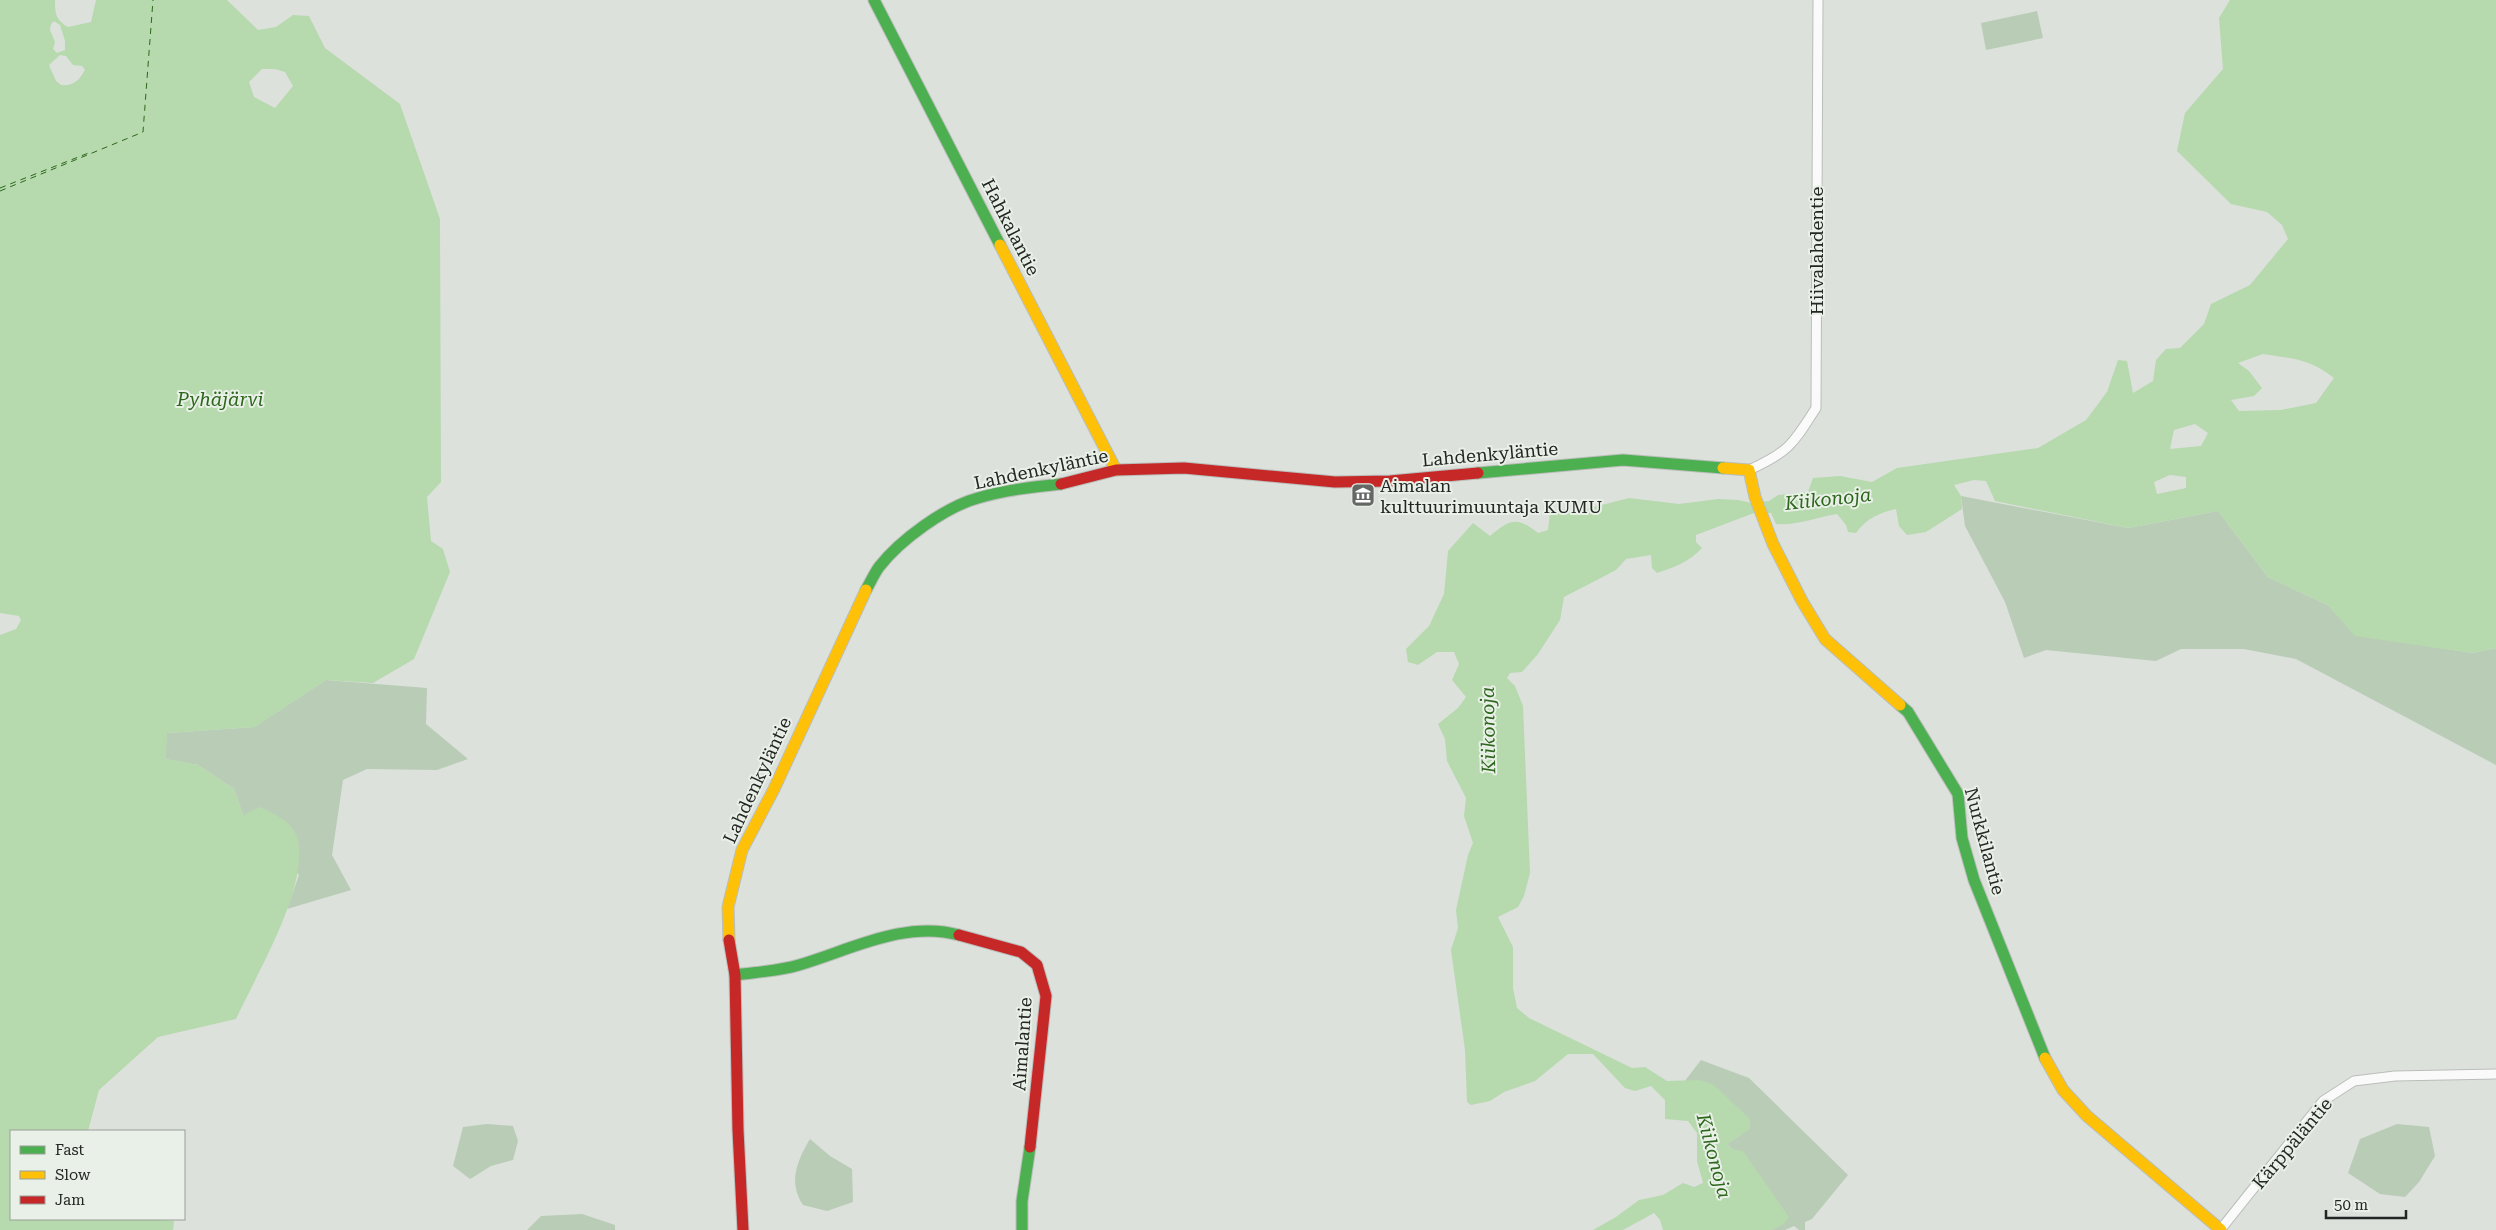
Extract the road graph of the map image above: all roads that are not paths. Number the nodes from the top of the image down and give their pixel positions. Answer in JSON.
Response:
{"nodes":[{"id":1,"x":874,"y":0,"type":"edge"},
{"id":2,"x":1818,"y":0,"type":"edge"},
{"id":3,"x":1116,"y":470,"type":"junction"},
{"id":4,"x":1748,"y":470,"type":"junction"},
{"id":5,"x":735,"y":975,"type":"junction"},
{"id":6,"x":2496,"y":1074,"type":"edge"},
{"id":7,"x":744,"y":1230,"type":"edge"},
{"id":8,"x":1022,"y":1230,"type":"edge"},
{"id":9,"x":2221,"y":1230,"type":"edge"}],
"edges":[{"from":1,"to":3,"type":"street","name":"Hahkalantie"},
{"from":2,"to":4,"type":"street","name":"Hiivalahdentie"},
{"from":3,"to":4,"type":"street","name":"Lahdenkyläntie"},
{"from":3,"to":5,"type":"street","name":"Lahdenkyläntie"},
{"from":4,"to":9,"type":"street","name":"Nurkkilantie"},
{"from":5,"to":7,"type":"street","name":"Lahdenkyläntie"},
{"from":5,"to":8,"type":"street","name":"Aimalantie"},
{"from":6,"to":9,"type":"street","name":"Kärppäläntie"}]}
